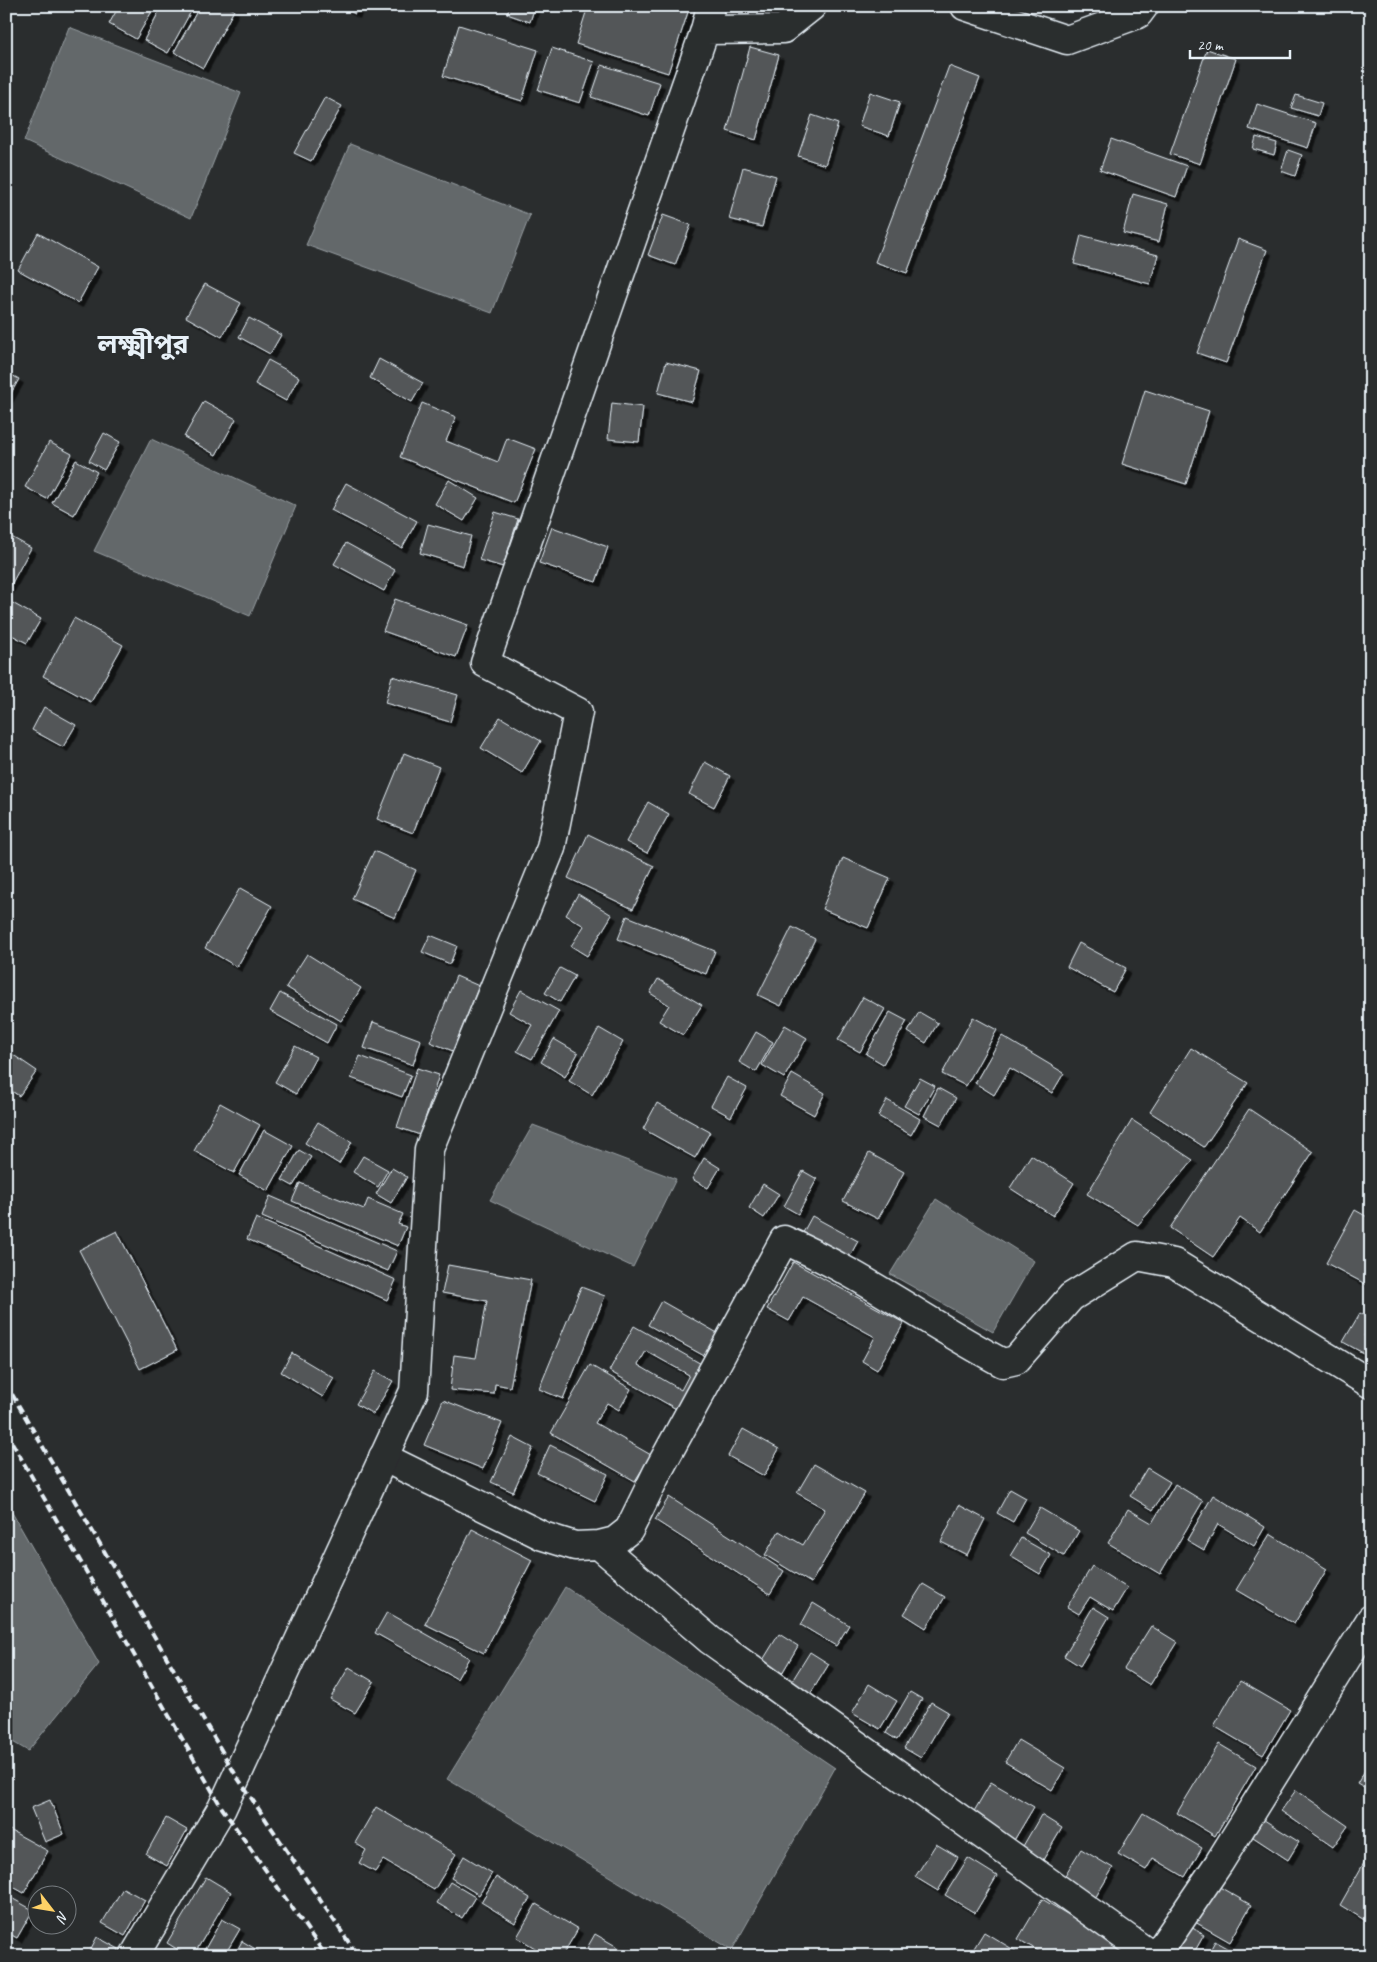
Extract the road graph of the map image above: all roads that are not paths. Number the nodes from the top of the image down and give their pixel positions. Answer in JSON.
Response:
{"nodes":[{"id":1,"x":812,"y":6,"type":"edge"},
{"id":2,"x":965,"y":6,"type":"edge"},
{"id":3,"x":1144,"y":6,"type":"edge"},
{"id":4,"x":708,"y":18,"type":"edge"},
{"id":5,"x":1371,"y":1384,"type":"edge"},
{"id":6,"x":383,"y":1458,"type":"junction"},
{"id":7,"x":599,"y":1545,"type":"junction"},
{"id":8,"x":1371,"y":1618,"type":"edge"},
{"id":9,"x":134,"y":1956,"type":"edge"},
{"id":10,"x":1154,"y":1956,"type":"edge"}],
"edges":[{"from":1,"to":4,"type":"main road"},
{"from":2,"to":3,"type":"main road"},
{"from":4,"to":6,"type":"main road"},
{"from":5,"to":7,"type":"main road"},
{"from":6,"to":7,"type":"main road"},
{"from":6,"to":9,"type":"main road"},
{"from":7,"to":10,"type":"main road"},
{"from":8,"to":10,"type":"main road"}]}
